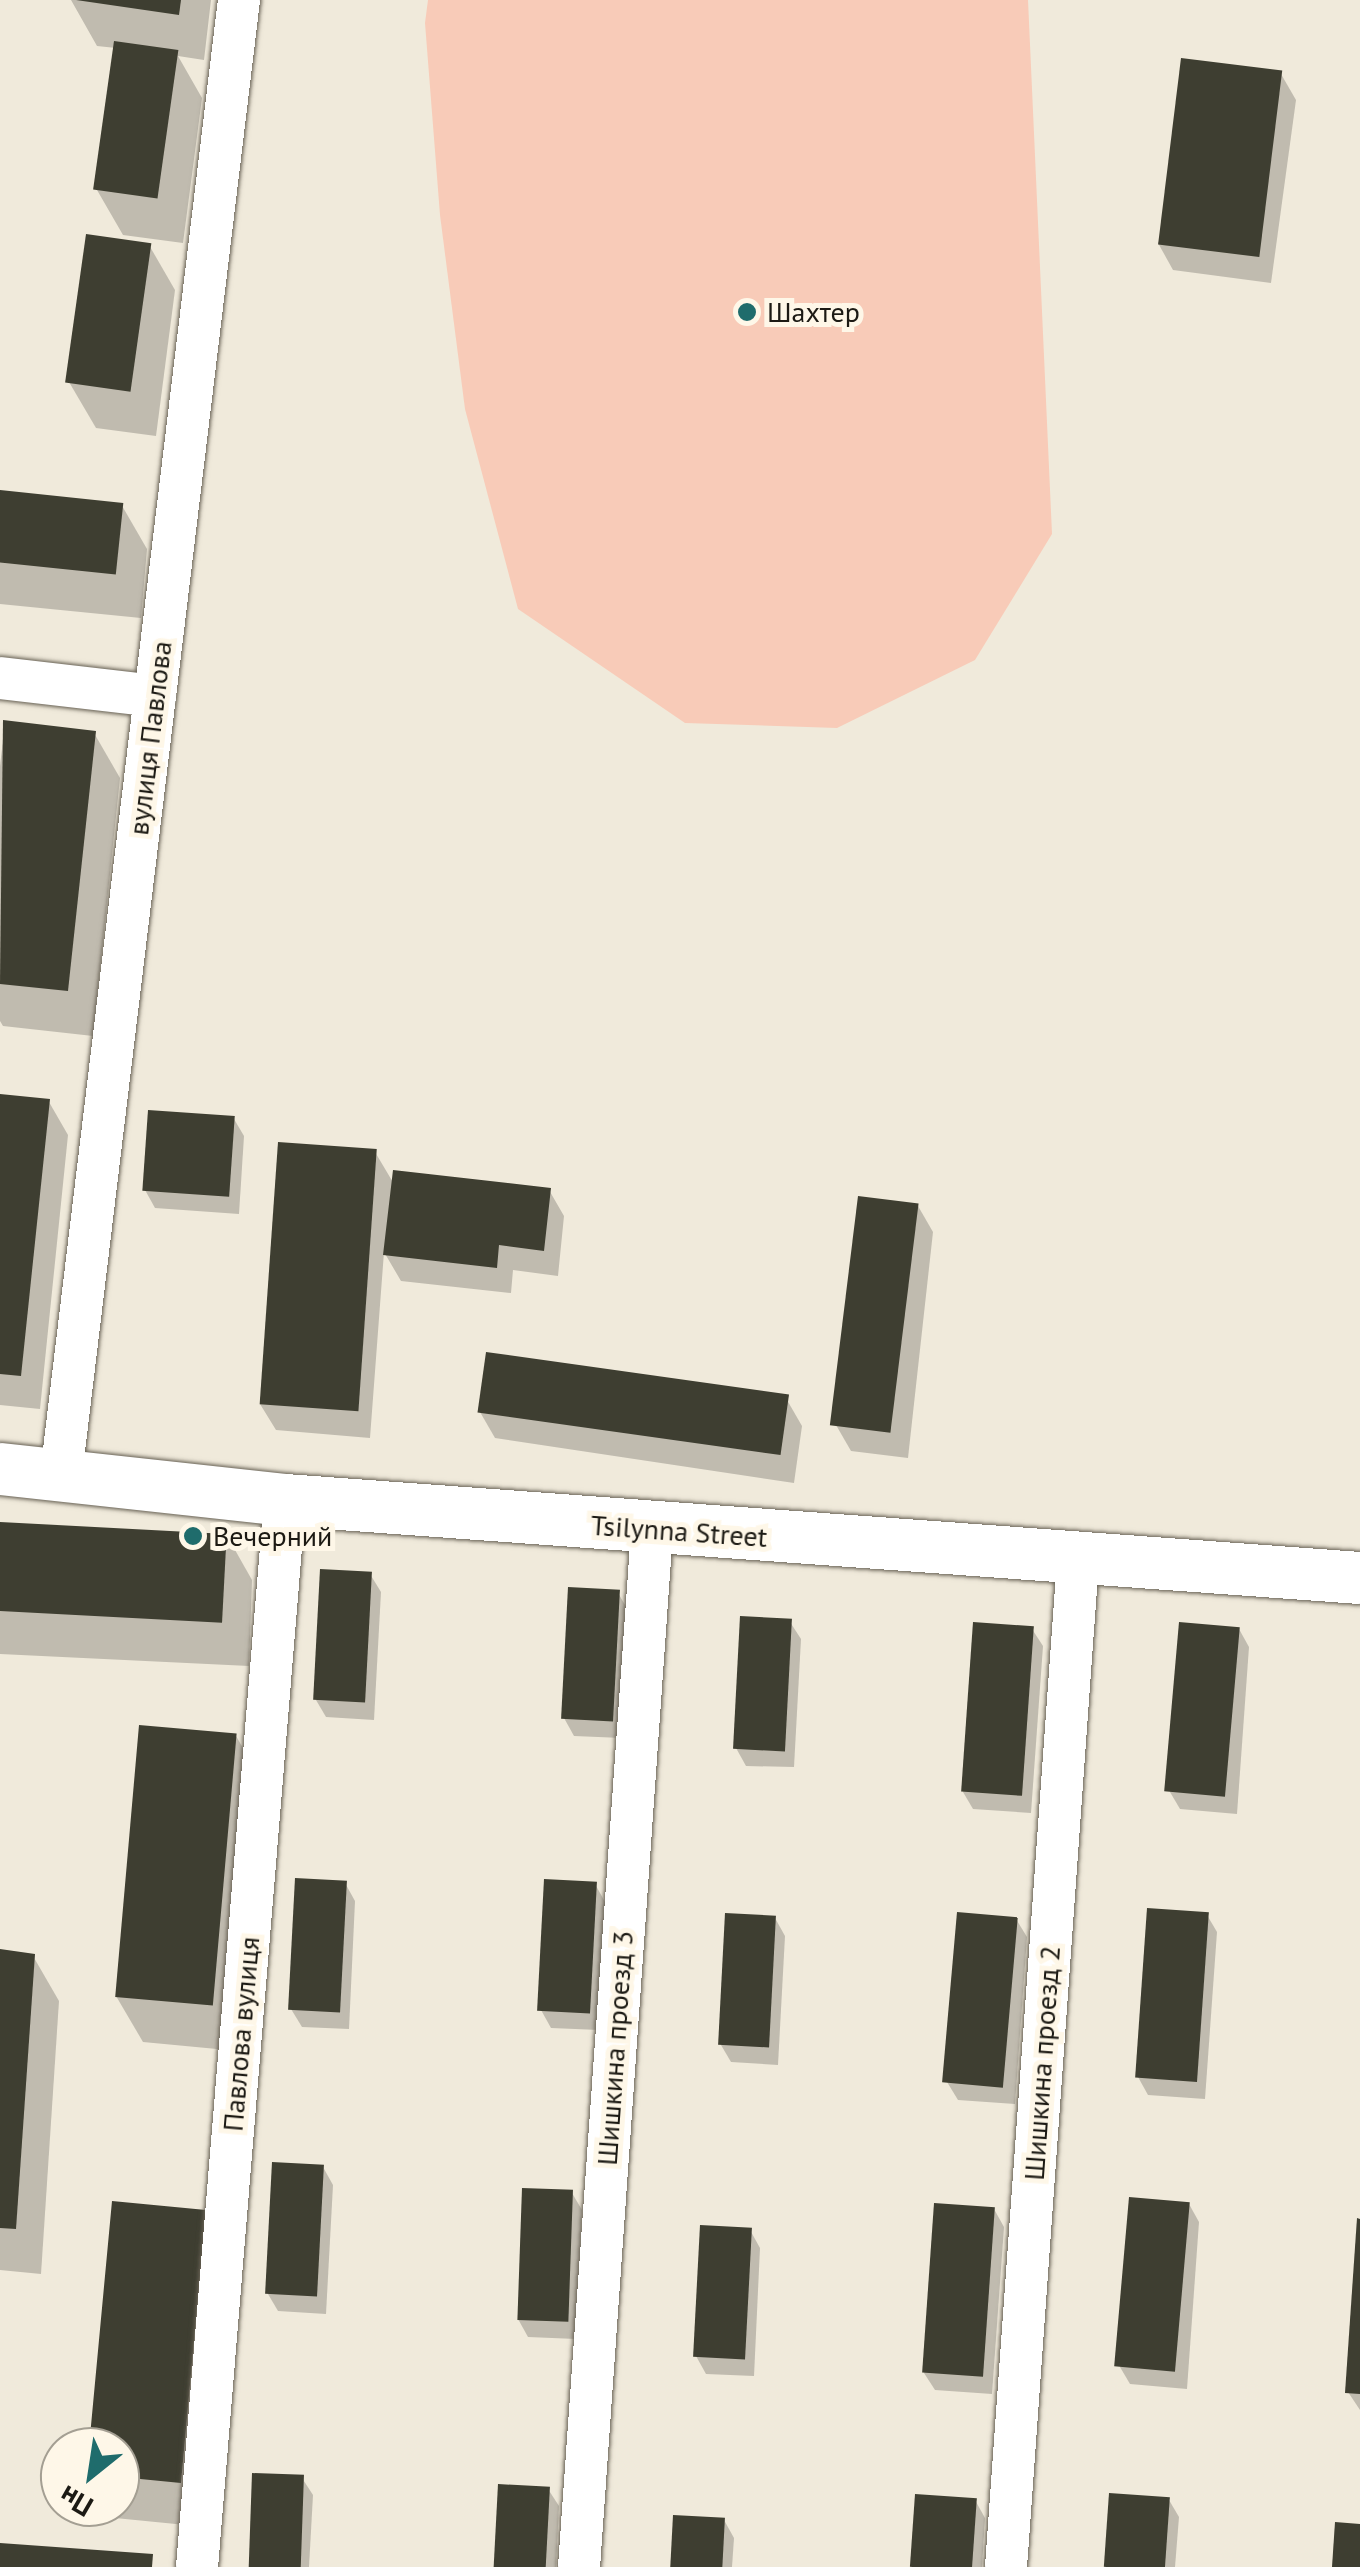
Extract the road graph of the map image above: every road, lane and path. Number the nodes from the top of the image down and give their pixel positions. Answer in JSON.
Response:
{"nodes":[{"id":1,"x":239,"y":0,"type":"edge"},
{"id":2,"x":0,"y":678,"type":"edge"},
{"id":3,"x":155,"y":696,"type":"junction"},
{"id":4,"x":0,"y":1469,"type":"edge"},
{"id":5,"x":61,"y":1475,"type":"junction"},
{"id":6,"x":285,"y":1500,"type":"junction"},
{"id":7,"x":652,"y":1530,"type":"junction"},
{"id":8,"x":1078,"y":1559,"type":"junction"},
{"id":9,"x":1360,"y":1578,"type":"edge"},
{"id":10,"x":197,"y":2567,"type":"edge"},
{"id":11,"x":578,"y":2567,"type":"edge"},
{"id":12,"x":1006,"y":2567,"type":"edge"}],
"edges":[{"from":1,"to":3,"type":"street","name":"вулиця Павлова"},
{"from":2,"to":3,"type":"street"},
{"from":3,"to":5,"type":"street","name":"вулиця Павлова"},
{"from":4,"to":5,"type":"street","name":"Tsilynna Street"},
{"from":5,"to":6,"type":"street","name":"Tsilynna Street"},
{"from":6,"to":7,"type":"street","name":"Tsilynna Street"},
{"from":6,"to":10,"type":"street","name":"Павлова вулиця"},
{"from":7,"to":8,"type":"street","name":"Tsilynna Street"},
{"from":7,"to":11,"type":"street","name":"Шишкина проезд 3"},
{"from":8,"to":9,"type":"street","name":"Tsilynna Street"},
{"from":8,"to":12,"type":"street","name":"Шишкина проезд 2"}]}
